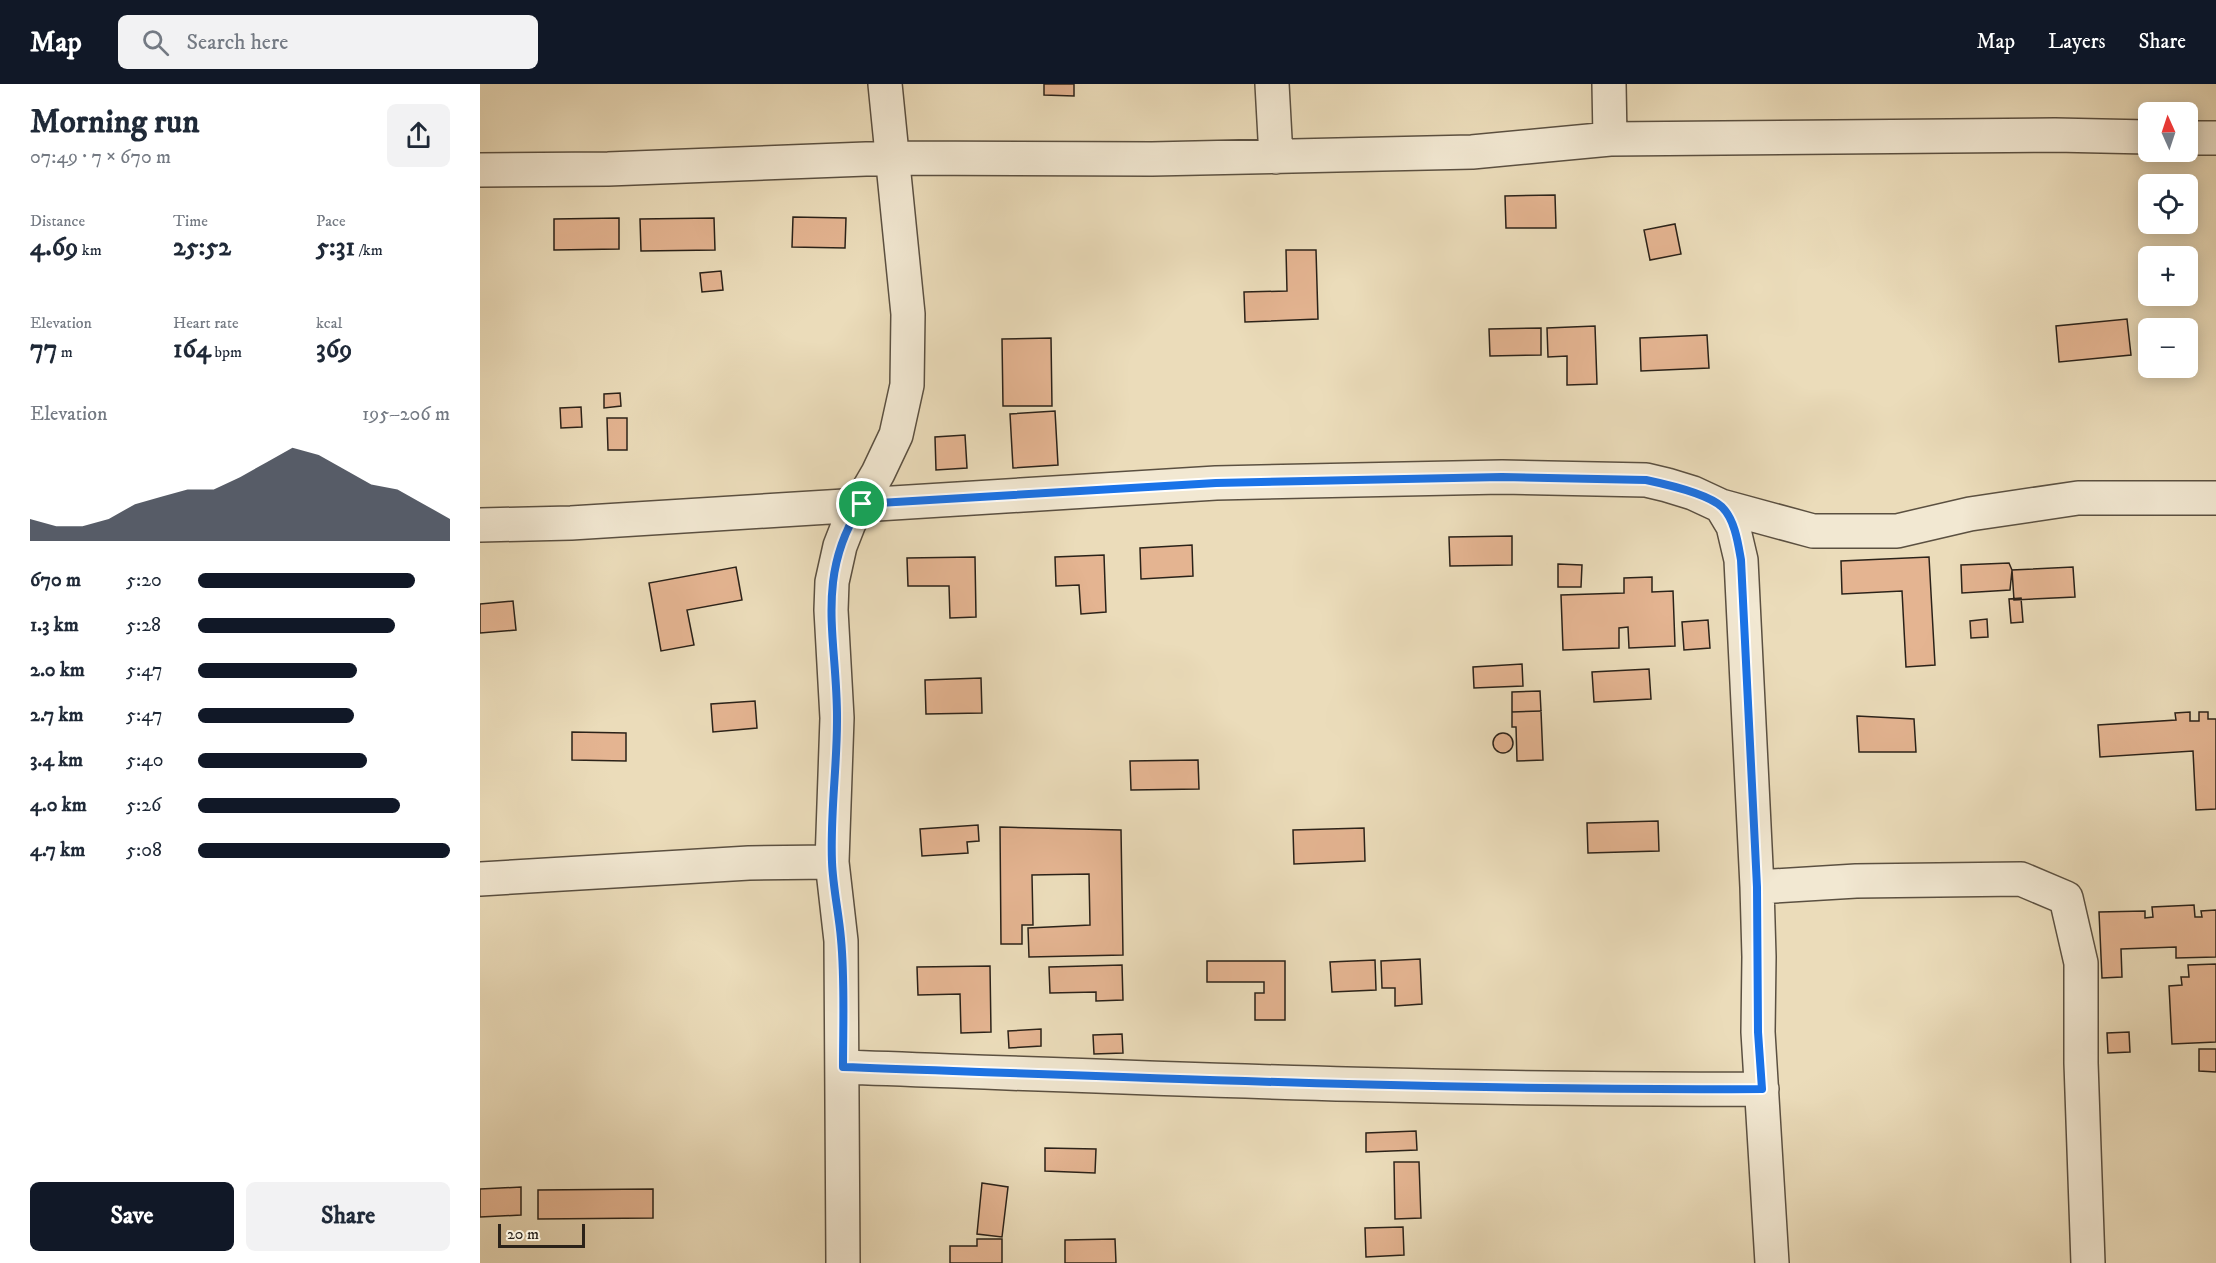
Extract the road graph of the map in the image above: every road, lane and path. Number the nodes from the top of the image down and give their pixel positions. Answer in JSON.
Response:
{"nodes":[{"id":1,"x":885,"y":84,"type":"edge"},
{"id":2,"x":1272,"y":84,"type":"edge"},
{"id":3,"x":1609,"y":84,"type":"edge"},
{"id":4,"x":2138,"y":137,"type":"edge"},
{"id":5,"x":2198,"y":138,"type":"edge"},
{"id":6,"x":2216,"y":138,"type":"edge"},
{"id":7,"x":1610,"y":139,"type":"junction"},
{"id":8,"x":1276,"y":157,"type":"junction"},
{"id":9,"x":892,"y":158,"type":"junction"},
{"id":10,"x":480,"y":170,"type":"edge"},
{"id":11,"x":2216,"y":498,"type":"edge"},
{"id":12,"x":862,"y":504,"type":"junction"},
{"id":13,"x":1721,"y":506,"type":"junction"},
{"id":14,"x":480,"y":525,"type":"edge"},
{"id":15,"x":832,"y":862,"type":"junction"},
{"id":16,"x":480,"y":879,"type":"edge"},
{"id":17,"x":1757,"y":887,"type":"junction"},
{"id":18,"x":843,"y":1067,"type":"junction"},
{"id":19,"x":1762,"y":1089,"type":"junction"},
{"id":20,"x":843,"y":1263,"type":"edge"},
{"id":21,"x":1772,"y":1263,"type":"edge"},
{"id":22,"x":2088,"y":1263,"type":"edge"}],
"edges":[{"from":1,"to":9,"type":"street"},
{"from":2,"to":8,"type":"street"},
{"from":3,"to":7,"type":"street"},
{"from":4,"to":7,"type":"street"},
{"from":5,"to":6,"type":"street"},
{"from":7,"to":8,"type":"street"},
{"from":8,"to":9,"type":"street"},
{"from":9,"to":10,"type":"street"},
{"from":9,"to":12,"type":"street"},
{"from":11,"to":13,"type":"street"},
{"from":12,"to":13,"type":"street"},
{"from":12,"to":14,"type":"street"},
{"from":12,"to":15,"type":"street"},
{"from":13,"to":17,"type":"street"},
{"from":15,"to":16,"type":"street"},
{"from":15,"to":18,"type":"street"},
{"from":17,"to":19,"type":"street"},
{"from":17,"to":22,"type":"street"},
{"from":18,"to":19,"type":"street"},
{"from":18,"to":20,"type":"street"},
{"from":19,"to":21,"type":"street"}]}
